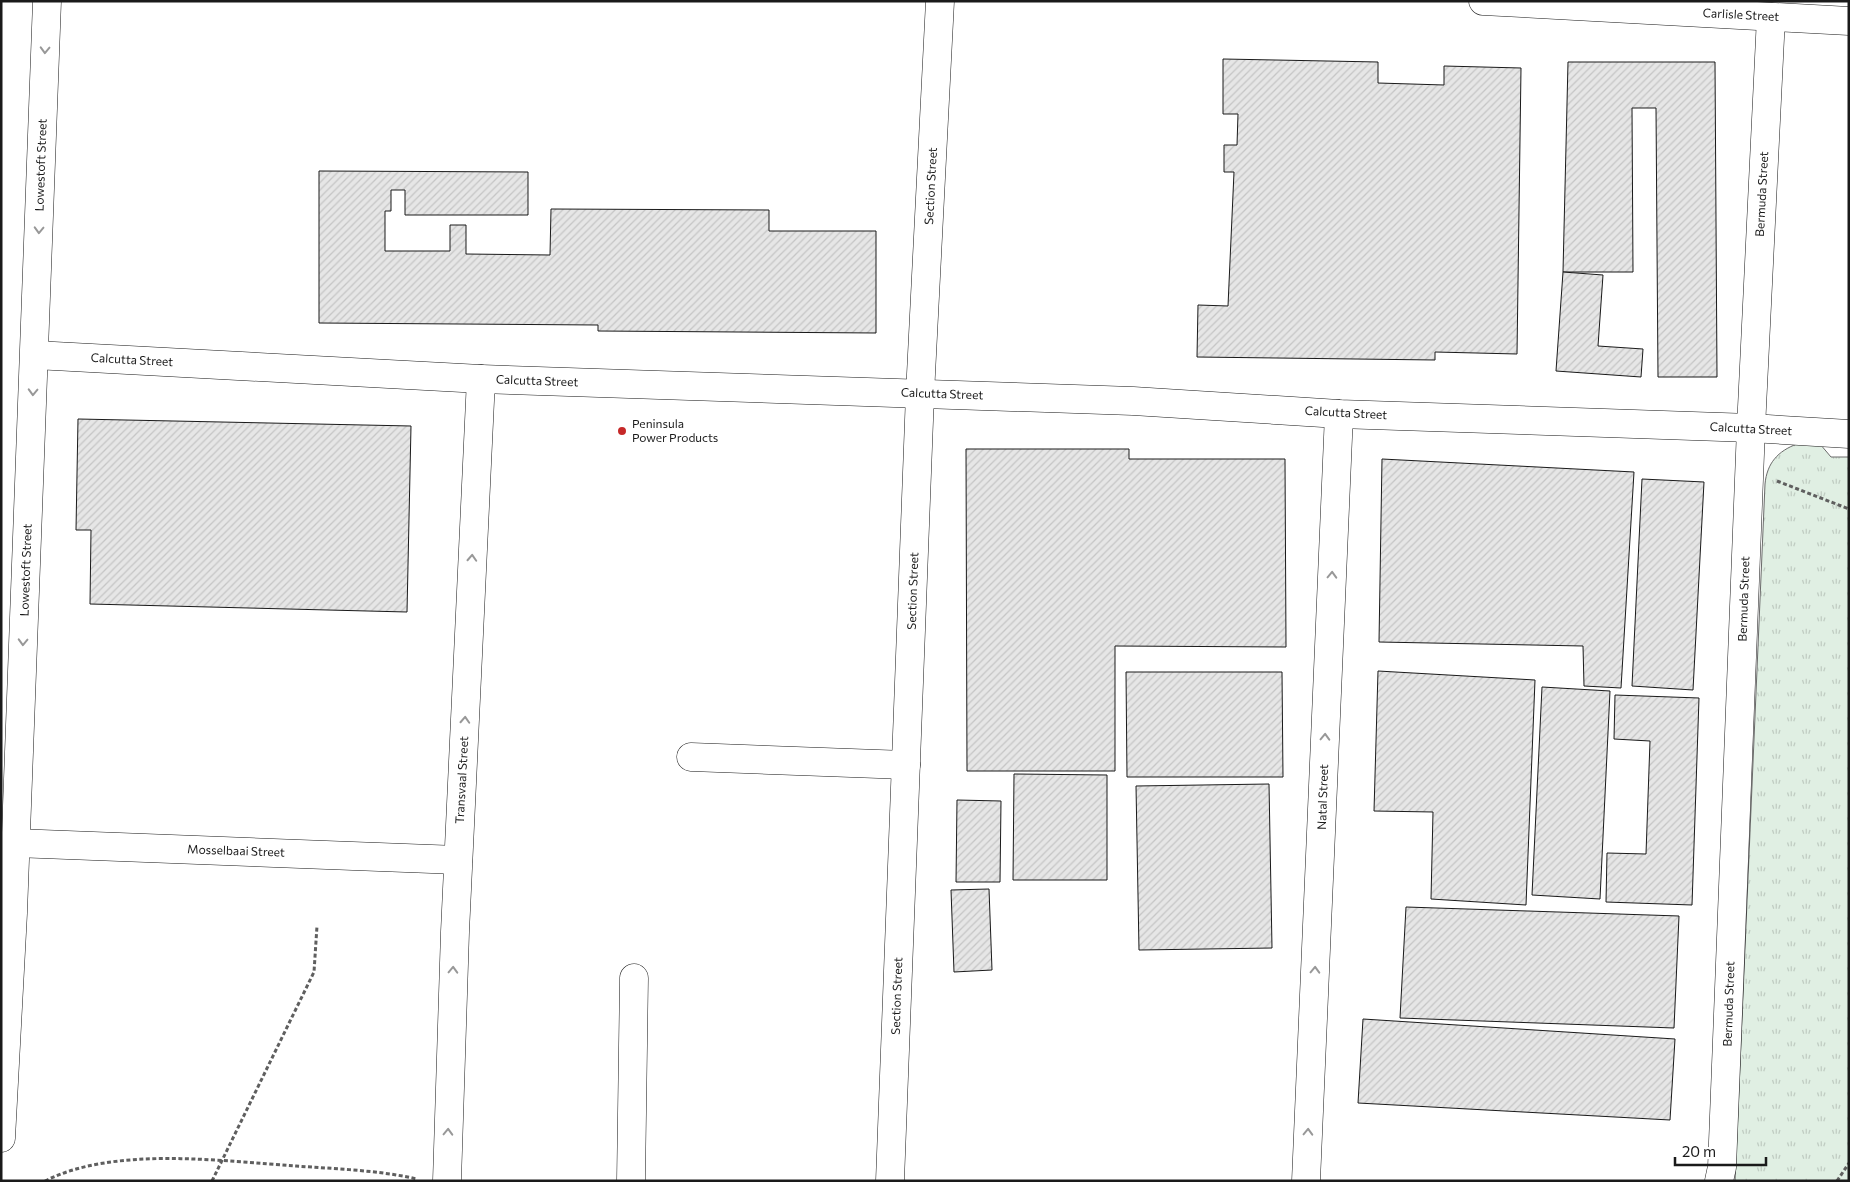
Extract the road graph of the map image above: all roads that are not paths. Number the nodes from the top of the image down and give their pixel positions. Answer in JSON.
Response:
{"nodes":[{"id":1,"x":47,"y":1,"type":"edge"},
{"id":2,"x":940,"y":1,"type":"edge"},
{"id":3,"x":1482,"y":1,"type":"edge"},
{"id":4,"x":1771,"y":17,"type":"junction"},
{"id":5,"x":1849,"y":20,"type":"edge"},
{"id":6,"x":34,"y":355,"type":"junction"},
{"id":7,"x":481,"y":379,"type":"junction"},
{"id":8,"x":920,"y":394,"type":"junction"},
{"id":9,"x":1339,"y":414,"type":"junction"},
{"id":10,"x":1751,"y":428,"type":"junction"},
{"id":11,"x":1849,"y":434,"type":"edge"},
{"id":12,"x":691,"y":757,"type":"dead end"},
{"id":13,"x":906,"y":765,"type":"junction"},
{"id":14,"x":15,"y":843,"type":"junction"},
{"id":15,"x":458,"y":860,"type":"junction"},
{"id":16,"x":634,"y":978,"type":"dead end"},
{"id":17,"x":1,"y":1138,"type":"edge"},
{"id":18,"x":447,"y":1181,"type":"edge"},
{"id":19,"x":631,"y":1181,"type":"edge"},
{"id":20,"x":890,"y":1181,"type":"edge"},
{"id":21,"x":1306,"y":1181,"type":"edge"},
{"id":22,"x":1719,"y":1181,"type":"edge"}],
"edges":[{"from":1,"to":6,"type":"street","name":"Lowestoft Street","one_way":true},
{"from":2,"to":8,"type":"street","name":"Section Street"},
{"from":3,"to":4,"type":"street","name":"Carlisle Street"},
{"from":4,"to":5,"type":"street","name":"Carlisle Street"},
{"from":4,"to":10,"type":"street","name":"Bermuda Street"},
{"from":6,"to":7,"type":"street","name":"Calcutta Street"},
{"from":6,"to":14,"type":"street","name":"Lowestoft Street","one_way":true},
{"from":7,"to":8,"type":"street","name":"Calcutta Street"},
{"from":15,"to":7,"type":"street","name":"Transvaal Street","one_way":true},
{"from":8,"to":9,"type":"street","name":"Calcutta Street"},
{"from":8,"to":13,"type":"street","name":"Section Street"},
{"from":9,"to":10,"type":"street","name":"Calcutta Street"},
{"from":21,"to":9,"type":"street","name":"Natal Street","one_way":true},
{"from":10,"to":11,"type":"street","name":"Calcutta Street"},
{"from":10,"to":22,"type":"street","name":"Bermuda Street"},
{"from":12,"to":13,"type":"street"},
{"from":13,"to":20,"type":"street","name":"Section Street"},
{"from":14,"to":15,"type":"street","name":"Mosselbaai Street"},
{"from":14,"to":17,"type":"street","name":"Lowestoft Street"},
{"from":18,"to":15,"type":"street","name":"Transvaal Street","one_way":true},
{"from":16,"to":19,"type":"street"}]}
